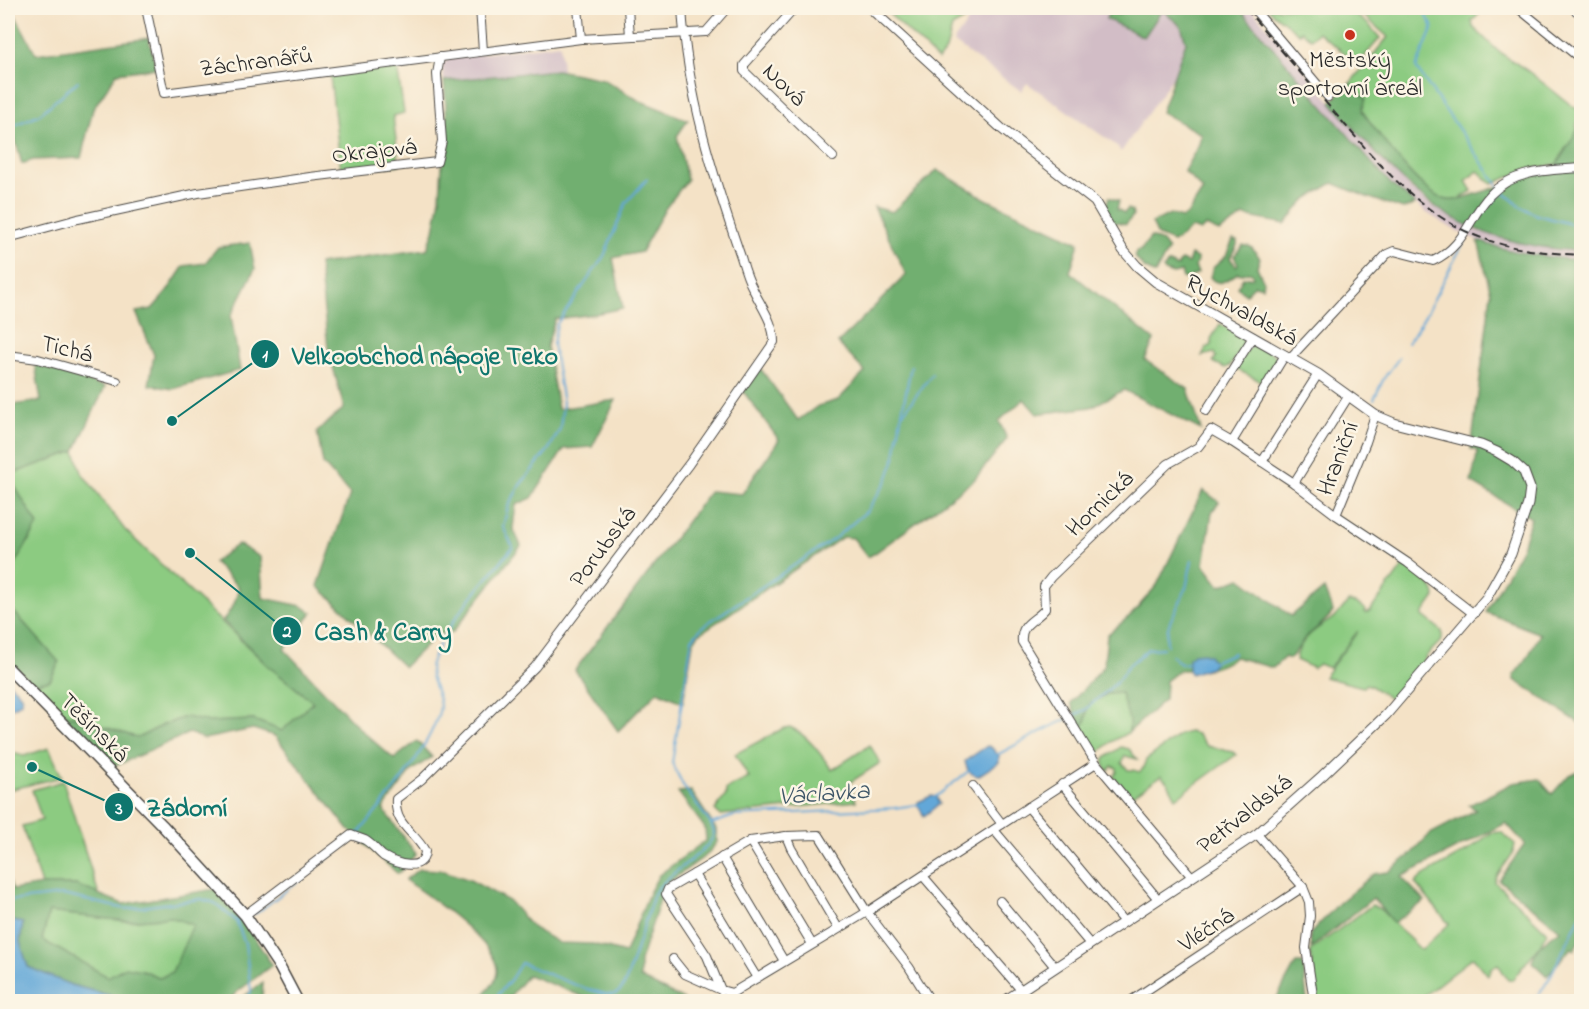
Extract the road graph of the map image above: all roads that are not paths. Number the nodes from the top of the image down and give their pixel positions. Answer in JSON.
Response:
{"nodes":[{"id":1,"x":147,"y":8,"type":"edge"},
{"id":2,"x":480,"y":8,"type":"edge"},
{"id":3,"x":578,"y":8,"type":"edge"},
{"id":4,"x":628,"y":8,"type":"edge"},
{"id":5,"x":682,"y":8,"type":"edge"},
{"id":6,"x":727,"y":8,"type":"edge"},
{"id":7,"x":795,"y":8,"type":"edge"},
{"id":8,"x":870,"y":8,"type":"edge"},
{"id":9,"x":1253,"y":8,"type":"edge"},
{"id":10,"x":1518,"y":8,"type":"edge"},
{"id":11,"x":1572,"y":8,"type":"edge"},
{"id":12,"x":1581,"y":15,"type":"edge"},
{"id":13,"x":684,"y":34,"type":"junction"},
{"id":14,"x":630,"y":36,"type":"junction"},
{"id":15,"x":581,"y":39,"type":"junction"},
{"id":16,"x":483,"y":51,"type":"junction"},
{"id":17,"x":440,"y":57,"type":"junction"},
{"id":18,"x":1581,"y":60,"type":"edge"},
{"id":19,"x":1328,"y":96,"type":"dead end"},
{"id":20,"x":833,"y":157,"type":"dead end"},
{"id":21,"x":1581,"y":168,"type":"edge"},
{"id":22,"x":8,"y":238,"type":"edge"},
{"id":23,"x":1253,"y":336,"type":"junction"},
{"id":24,"x":8,"y":356,"type":"edge"},
{"id":25,"x":1288,"y":356,"type":"junction"},
{"id":26,"x":1318,"y":374,"type":"junction"},
{"id":27,"x":117,"y":381,"type":"dead end"},
{"id":28,"x":1348,"y":397,"type":"junction"},
{"id":29,"x":1206,"y":411,"type":"dead end"},
{"id":30,"x":1375,"y":415,"type":"junction"},
{"id":31,"x":1232,"y":442,"type":"junction"},
{"id":32,"x":1262,"y":462,"type":"junction"},
{"id":33,"x":1294,"y":483,"type":"junction"},
{"id":34,"x":1336,"y":515,"type":"junction"},
{"id":35,"x":1474,"y":614,"type":"junction"},
{"id":36,"x":8,"y":668,"type":"edge"},
{"id":37,"x":1096,"y":763,"type":"junction"},
{"id":38,"x":1062,"y":784,"type":"junction"},
{"id":39,"x":973,"y":786,"type":"dead end"},
{"id":40,"x":1028,"y":807,"type":"junction"},
{"id":41,"x":1002,"y":824,"type":"junction"},
{"id":42,"x":994,"y":830,"type":"junction"},
{"id":43,"x":1257,"y":834,"type":"junction"},
{"id":44,"x":786,"y":836,"type":"junction"},
{"id":45,"x":750,"y":841,"type":"junction"},
{"id":46,"x":722,"y":856,"type":"junction"},
{"id":47,"x":694,"y":874,"type":"junction"},
{"id":48,"x":923,"y":876,"type":"junction"},
{"id":49,"x":1192,"y":876,"type":"junction"},
{"id":50,"x":1303,"y":887,"type":"junction"},
{"id":51,"x":1158,"y":899,"type":"junction"},
{"id":52,"x":1000,"y":901,"type":"dead end"},
{"id":53,"x":867,"y":912,"type":"junction"},
{"id":54,"x":248,"y":919,"type":"junction"},
{"id":55,"x":1124,"y":922,"type":"junction"},
{"id":56,"x":838,"y":928,"type":"junction"},
{"id":57,"x":812,"y":944,"type":"junction"},
{"id":58,"x":1090,"y":944,"type":"junction"},
{"id":59,"x":673,"y":959,"type":"dead end"},
{"id":60,"x":784,"y":961,"type":"junction"},
{"id":61,"x":1055,"y":967,"type":"junction"},
{"id":62,"x":757,"y":978,"type":"junction"},
{"id":63,"x":721,"y":990,"type":"junction"},
{"id":64,"x":1021,"y":990,"type":"junction"},
{"id":65,"x":298,"y":1002,"type":"edge"},
{"id":66,"x":931,"y":1002,"type":"edge"},
{"id":67,"x":1003,"y":1002,"type":"edge"},
{"id":68,"x":1129,"y":1002,"type":"edge"},
{"id":69,"x":1314,"y":1002,"type":"edge"}],
"edges":[{"from":1,"to":17,"type":"street","name":"Záchranářů"},
{"from":2,"to":16,"type":"street"},
{"from":3,"to":15,"type":"street"},
{"from":4,"to":14,"type":"street"},
{"from":5,"to":13,"type":"street","name":"Porubská"},
{"from":6,"to":13,"type":"street"},
{"from":7,"to":20,"type":"street","name":"Nová"},
{"from":8,"to":23,"type":"street","name":"Rychvaldská"},
{"from":9,"to":19,"type":"street"},
{"from":10,"to":18,"type":"street"},
{"from":11,"to":12,"type":"street"},
{"from":13,"to":14,"type":"street"},
{"from":13,"to":54,"type":"street","name":"Porubská"},
{"from":14,"to":15,"type":"street"},
{"from":15,"to":16,"type":"street"},
{"from":16,"to":17,"type":"street"},
{"from":17,"to":22,"type":"street","name":"Okrajová"},
{"from":21,"to":25,"type":"street"},
{"from":23,"to":25,"type":"street","name":"Rychvaldská"},
{"from":23,"to":29,"type":"street"},
{"from":24,"to":27,"type":"street","name":"Tichá"},
{"from":25,"to":26,"type":"street","name":"Rychvaldská"},
{"from":25,"to":31,"type":"street"},
{"from":26,"to":28,"type":"street","name":"Rychvaldská"},
{"from":26,"to":32,"type":"street"},
{"from":28,"to":30,"type":"street","name":"Rychvaldská"},
{"from":28,"to":33,"type":"street","name":"Hraniční"},
{"from":30,"to":34,"type":"street","name":"Hraniční"},
{"from":30,"to":35,"type":"street","name":"Rychvaldská"},
{"from":31,"to":32,"type":"street","name":"Hornická"},
{"from":31,"to":37,"type":"street","name":"Hornická"},
{"from":32,"to":33,"type":"street","name":"Hornická"},
{"from":33,"to":34,"type":"street","name":"Hornická"},
{"from":34,"to":35,"type":"street","name":"Hornická"},
{"from":35,"to":43,"type":"street","name":"Petřvaldská"},
{"from":36,"to":54,"type":"main road","name":"Těšínská"},
{"from":37,"to":38,"type":"street"},
{"from":37,"to":49,"type":"street","name":"Hornická"},
{"from":38,"to":40,"type":"street"},
{"from":38,"to":51,"type":"street"},
{"from":39,"to":41,"type":"street"},
{"from":40,"to":41,"type":"street"},
{"from":40,"to":55,"type":"street"},
{"from":41,"to":42,"type":"street"},
{"from":42,"to":48,"type":"street"},
{"from":42,"to":58,"type":"street"},
{"from":43,"to":49,"type":"street","name":"Petřvaldská"},
{"from":43,"to":50,"type":"street"},
{"from":44,"to":45,"type":"street"},
{"from":44,"to":53,"type":"street"},
{"from":44,"to":56,"type":"street"},
{"from":45,"to":46,"type":"street"},
{"from":45,"to":57,"type":"street"},
{"from":46,"to":47,"type":"street"},
{"from":46,"to":60,"type":"street"},
{"from":47,"to":62,"type":"street"},
{"from":47,"to":63,"type":"street"},
{"from":48,"to":53,"type":"street"},
{"from":48,"to":64,"type":"street"},
{"from":49,"to":51,"type":"street","name":"Petřvaldská"},
{"from":50,"to":68,"type":"street","name":"Vléčná"},
{"from":50,"to":69,"type":"street"},
{"from":51,"to":55,"type":"street","name":"Petřvaldská"},
{"from":52,"to":61,"type":"street"},
{"from":53,"to":56,"type":"street"},
{"from":53,"to":66,"type":"street"},
{"from":54,"to":65,"type":"main road","name":"Těšínská"},
{"from":55,"to":58,"type":"street","name":"Petřvaldská"},
{"from":56,"to":57,"type":"street"},
{"from":57,"to":60,"type":"street"},
{"from":58,"to":61,"type":"street","name":"Petřvaldská"},
{"from":59,"to":63,"type":"street"},
{"from":60,"to":62,"type":"street"},
{"from":61,"to":64,"type":"street","name":"Petřvaldská"},
{"from":62,"to":63,"type":"street"},
{"from":64,"to":67,"type":"street","name":"Petřvaldská"}]}
